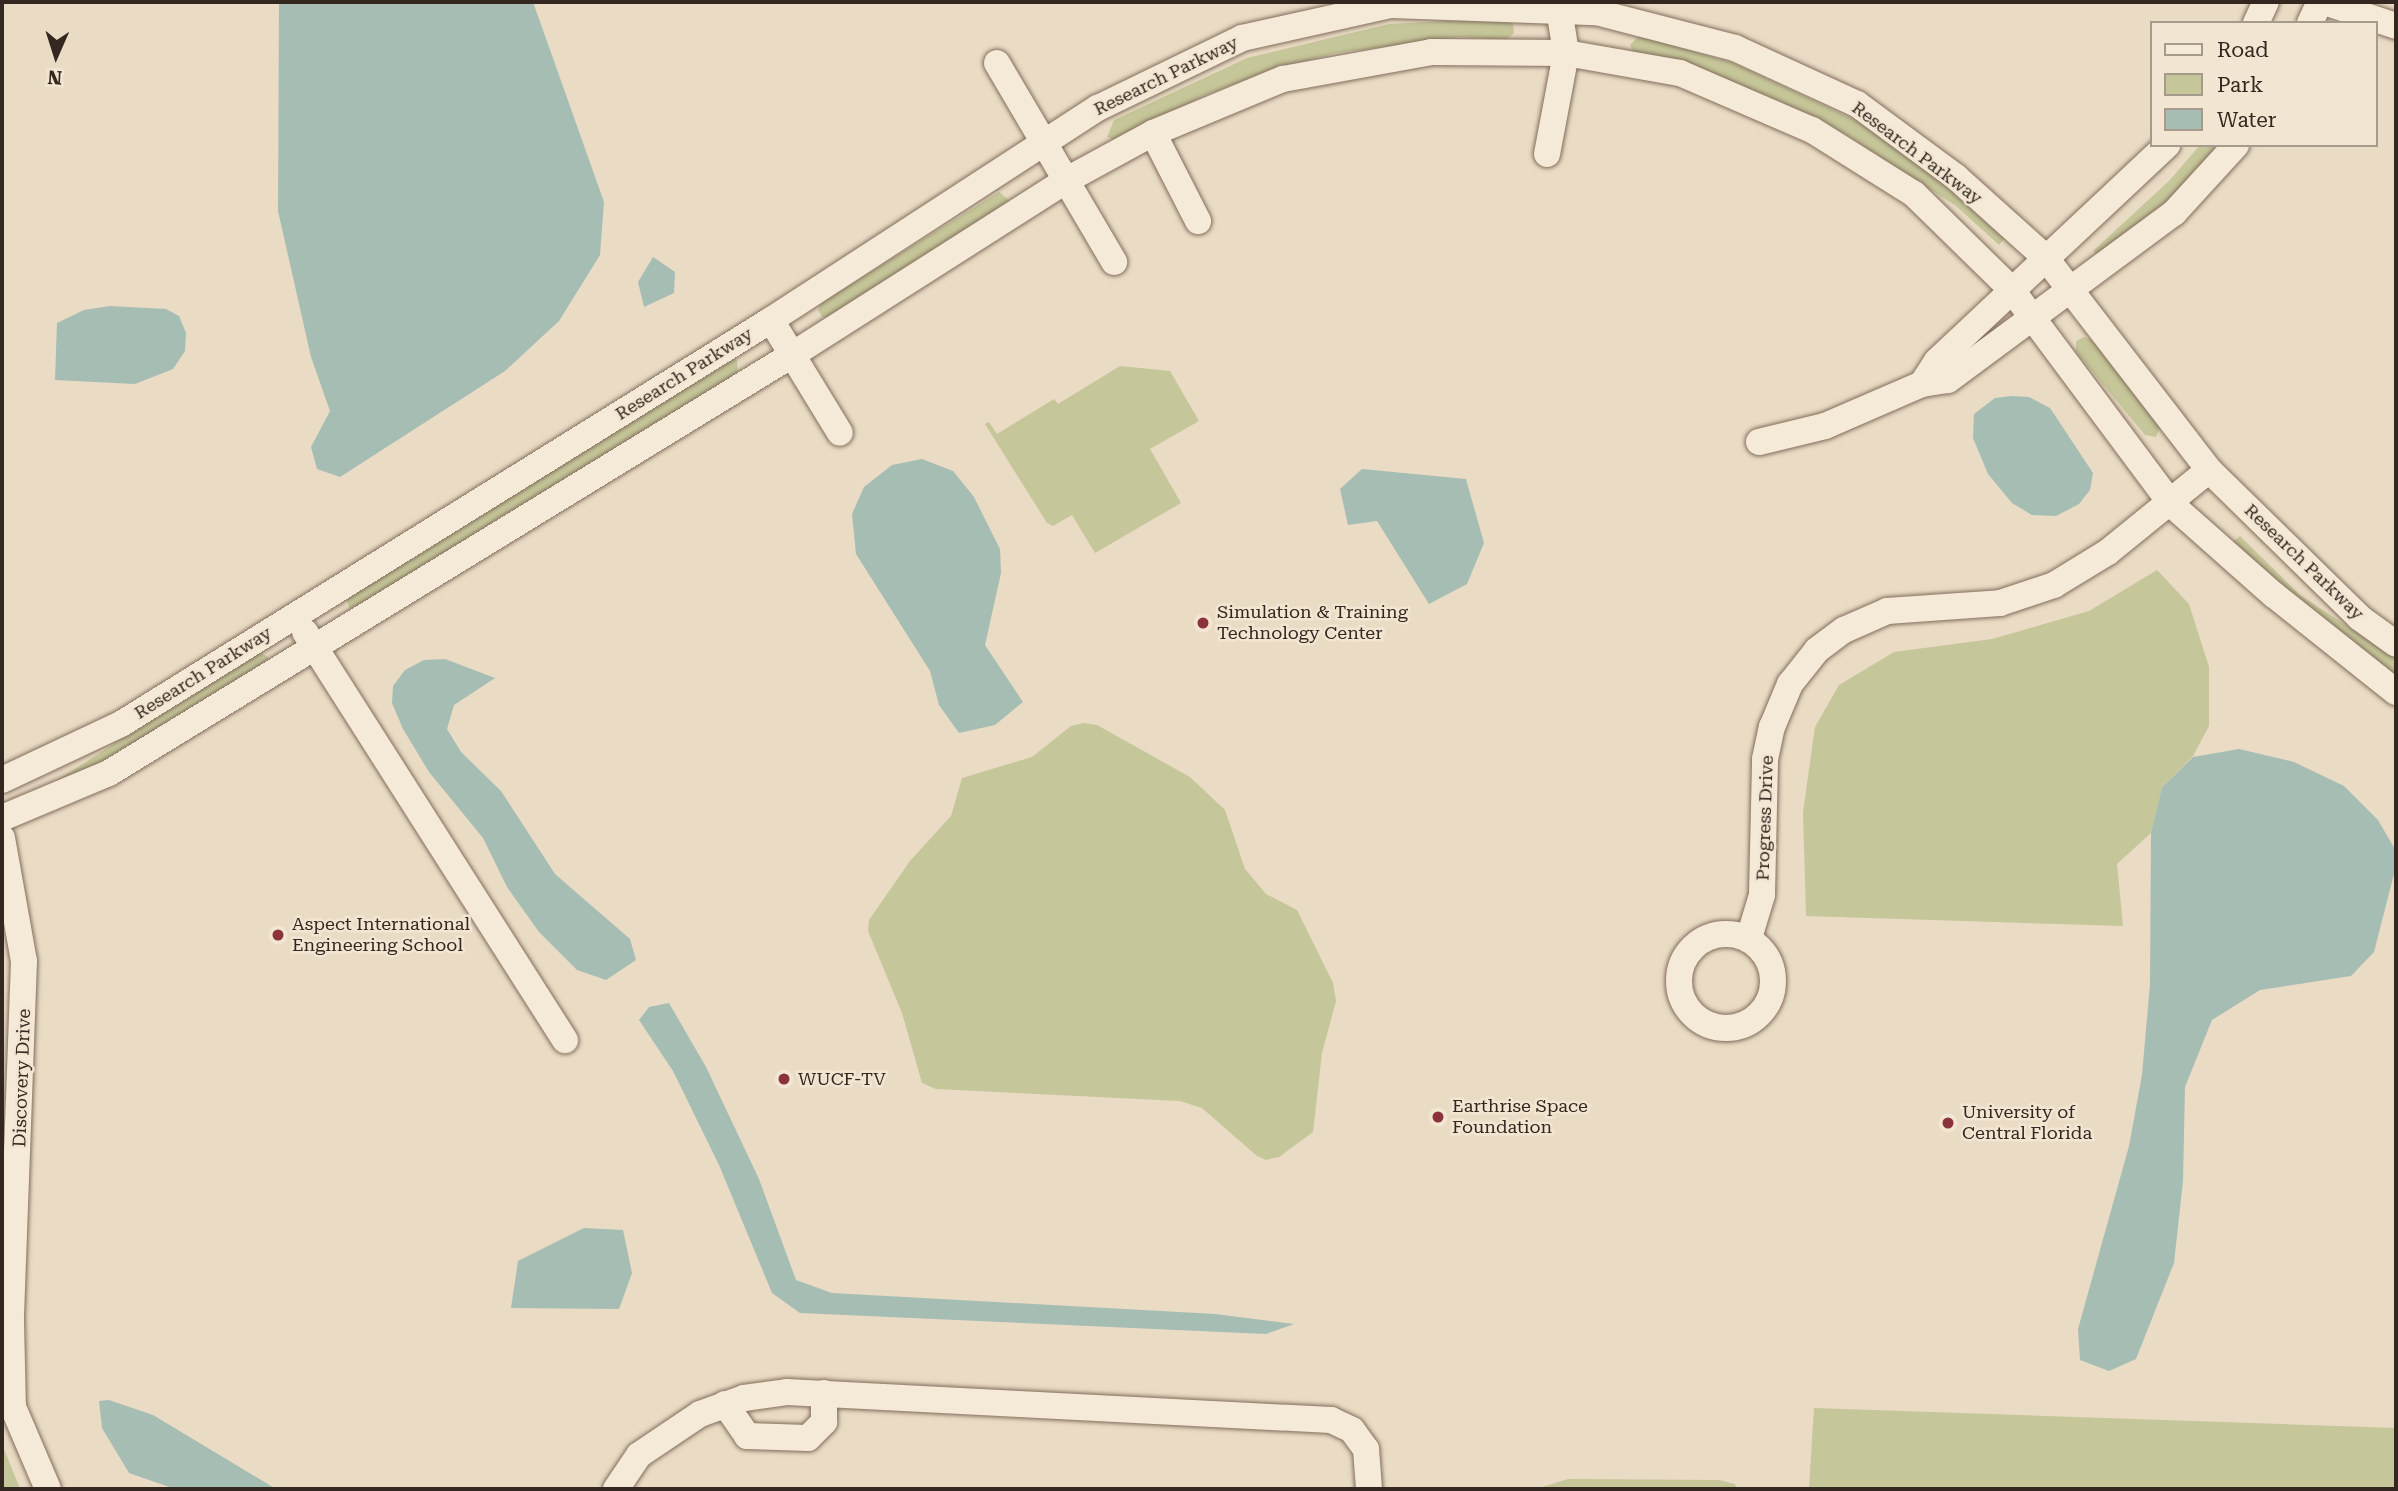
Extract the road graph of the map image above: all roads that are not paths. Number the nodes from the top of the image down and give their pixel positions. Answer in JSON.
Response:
{"nodes":[{"id":1,"x":2266,"y":2,"type":"edge"},
{"id":2,"x":2322,"y":2,"type":"edge"},
{"id":3,"x":1558,"y":5,"type":"edge"},
{"id":4,"x":1596,"y":7,"type":"edge"},
{"id":5,"x":2257,"y":21,"type":"edge"},
{"id":6,"x":2311,"y":21,"type":"edge"},
{"id":7,"x":2396,"y":26,"type":"edge"},
{"id":8,"x":1566,"y":53,"type":"junction"},
{"id":9,"x":997,"y":63,"type":"dead end"},
{"id":10,"x":1153,"y":133,"type":"junction"},
{"id":11,"x":1042,"y":144,"type":"junction"},
{"id":12,"x":2165,"y":147,"type":"edge"},
{"id":13,"x":2234,"y":147,"type":"edge"},
{"id":14,"x":1547,"y":154,"type":"dead end"},
{"id":15,"x":1065,"y":181,"type":"junction"},
{"id":16,"x":1198,"y":221,"type":"dead end"},
{"id":17,"x":2045,"y":257,"type":"junction"},
{"id":18,"x":1114,"y":262,"type":"dead end"},
{"id":19,"x":2069,"y":288,"type":"junction"},
{"id":20,"x":2011,"y":289,"type":"junction"},
{"id":21,"x":2034,"y":317,"type":"junction"},
{"id":22,"x":771,"y":320,"type":"junction"},
{"id":23,"x":792,"y":355,"type":"junction"},
{"id":24,"x":1922,"y":384,"type":"junction"},
{"id":25,"x":840,"y":433,"type":"dead end"},
{"id":26,"x":1759,"y":442,"type":"dead end"},
{"id":27,"x":2209,"y":470,"type":"junction"},
{"id":28,"x":2171,"y":504,"type":"junction"},
{"id":29,"x":296,"y":615,"type":"junction"},
{"id":30,"x":2396,"y":644,"type":"edge"},
{"id":31,"x":314,"y":648,"type":"junction"},
{"id":32,"x":2396,"y":692,"type":"edge"},
{"id":33,"x":2,"y":780,"type":"edge"},
{"id":34,"x":2,"y":818,"type":"edge"},
{"id":35,"x":2,"y":838,"type":"edge"},
{"id":36,"x":1749,"y":939,"type":"dead end"},
{"id":37,"x":565,"y":1040,"type":"dead end"},
{"id":38,"x":824,"y":1393,"type":"junction"},
{"id":39,"x":725,"y":1404,"type":"junction"},
{"id":40,"x":48,"y":1489,"type":"edge"},
{"id":41,"x":616,"y":1489,"type":"edge"},
{"id":42,"x":1369,"y":1489,"type":"edge"}],
"edges":[{"from":1,"to":5,"type":"street"},
{"from":2,"to":6,"type":"street"},
{"from":2,"to":7,"type":"street"},
{"from":3,"to":4,"type":"street","name":"Research Parkway"},
{"from":3,"to":8,"type":"street"},
{"from":3,"to":11,"type":"street","name":"Research Parkway"},
{"from":4,"to":8,"type":"street"},
{"from":4,"to":17,"type":"street","name":"Research Parkway"},
{"from":8,"to":10,"type":"street","name":"Research Parkway"},
{"from":8,"to":14,"type":"street"},
{"from":8,"to":20,"type":"street","name":"Research Parkway"},
{"from":9,"to":11,"type":"street"},
{"from":10,"to":15,"type":"street","name":"Research Parkway"},
{"from":10,"to":16,"type":"street"},
{"from":11,"to":15,"type":"street"},
{"from":11,"to":22,"type":"street","name":"Research Parkway"},
{"from":12,"to":17,"type":"street"},
{"from":13,"to":19,"type":"street"},
{"from":15,"to":18,"type":"street"},
{"from":15,"to":23,"type":"street","name":"Research Parkway"},
{"from":17,"to":19,"type":"street","name":"Research Parkway"},
{"from":17,"to":20,"type":"street"},
{"from":19,"to":21,"type":"street"},
{"from":19,"to":27,"type":"street","name":"Research Parkway"},
{"from":20,"to":21,"type":"street","name":"Research Parkway"},
{"from":20,"to":24,"type":"street"},
{"from":21,"to":24,"type":"street"},
{"from":21,"to":28,"type":"street","name":"Research Parkway"},
{"from":22,"to":23,"type":"street"},
{"from":22,"to":29,"type":"street","name":"Research Parkway"},
{"from":23,"to":25,"type":"street"},
{"from":23,"to":31,"type":"street","name":"Research Parkway"},
{"from":24,"to":26,"type":"street"},
{"from":27,"to":28,"type":"street","name":"Progress Drive"},
{"from":27,"to":30,"type":"street","name":"Research Parkway"},
{"from":28,"to":32,"type":"street","name":"Research Parkway"},
{"from":28,"to":36,"type":"street","name":"Progress Drive"},
{"from":29,"to":31,"type":"street"},
{"from":29,"to":33,"type":"street","name":"Research Parkway"},
{"from":31,"to":34,"type":"street","name":"Research Parkway"},
{"from":31,"to":37,"type":"street"},
{"from":35,"to":40,"type":"street","name":"Discovery Drive"},
{"from":38,"to":39,"type":"street"},
{"from":38,"to":39,"type":"street"},
{"from":38,"to":42,"type":"street"},
{"from":39,"to":41,"type":"street"}]}
